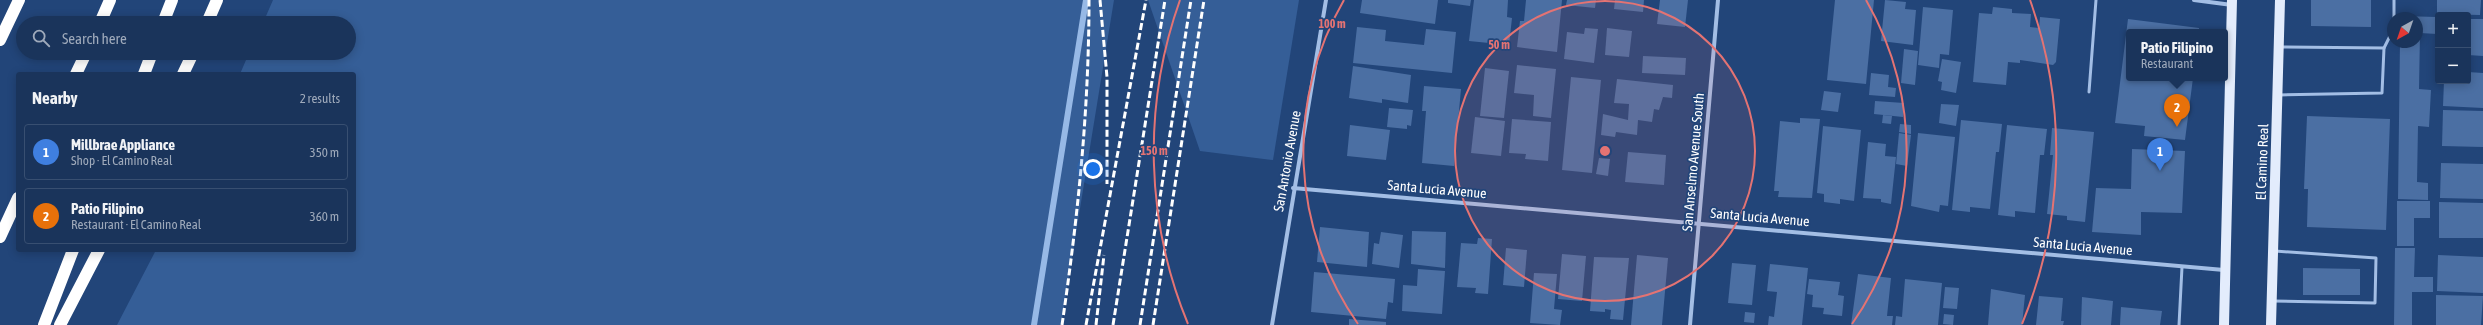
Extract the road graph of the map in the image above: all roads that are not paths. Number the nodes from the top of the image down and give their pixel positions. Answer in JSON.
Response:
{"nodes":[{"id":1,"x":19,"y":0,"type":"edge"},
{"id":2,"x":110,"y":0,"type":"edge"},
{"id":3,"x":172,"y":0,"type":"edge"},
{"id":4,"x":217,"y":0,"type":"edge"},
{"id":5,"x":1326,"y":0,"type":"edge"},
{"id":6,"x":1718,"y":0,"type":"edge"},
{"id":7,"x":2096,"y":0,"type":"edge"},
{"id":8,"x":2194,"y":0,"type":"edge"},
{"id":9,"x":2280,"y":0,"type":"edge"},
{"id":10,"x":2394,"y":0,"type":"edge"},
{"id":11,"x":2232,"y":3,"type":"edge"},
{"id":12,"x":2394,"y":12,"type":"edge"},
{"id":13,"x":103,"y":16,"type":"edge"},
{"id":14,"x":166,"y":16,"type":"edge"},
{"id":15,"x":210,"y":16,"type":"edge"},
{"id":16,"x":0,"y":40,"type":"edge"},
{"id":17,"x":2387,"y":42,"type":"edge"},
{"id":18,"x":2279,"y":47,"type":"junction"},
{"id":19,"x":2384,"y":48,"type":"junction"},
{"id":20,"x":83,"y":60,"type":"edge"},
{"id":21,"x":149,"y":60,"type":"edge"},
{"id":22,"x":190,"y":60,"type":"edge"},
{"id":23,"x":77,"y":72,"type":"edge"},
{"id":24,"x":145,"y":72,"type":"edge"},
{"id":25,"x":184,"y":72,"type":"edge"},
{"id":26,"x":2089,"y":92,"type":"dead end"},
{"id":27,"x":2278,"y":96,"type":"junction"},
{"id":28,"x":1293,"y":188,"type":"junction"},
{"id":29,"x":16,"y":202,"type":"edge"},
{"id":30,"x":1698,"y":222,"type":"junction"},
{"id":31,"x":0,"y":237,"type":"edge"},
{"id":32,"x":2273,"y":251,"type":"junction"},
{"id":33,"x":72,"y":252,"type":"edge"},
{"id":34,"x":98,"y":252,"type":"edge"},
{"id":35,"x":2182,"y":266,"type":"junction"},
{"id":36,"x":2224,"y":270,"type":"junction"},
{"id":37,"x":2272,"y":301,"type":"junction"},
{"id":38,"x":44,"y":325,"type":"edge"},
{"id":39,"x":60,"y":325,"type":"edge"},
{"id":40,"x":1272,"y":325,"type":"edge"},
{"id":41,"x":1690,"y":325,"type":"edge"},
{"id":42,"x":2179,"y":325,"type":"edge"},
{"id":43,"x":2224,"y":325,"type":"edge"},
{"id":44,"x":2271,"y":325,"type":"edge"}],
"edges":[{"from":1,"to":16,"type":"highway"},
{"from":2,"to":13,"type":"highway"},
{"from":3,"to":14,"type":"highway"},
{"from":4,"to":15,"type":"highway"},
{"from":5,"to":28,"type":"street","name":"San Antonio Avenue"},
{"from":6,"to":30,"type":"street","name":"San Anselmo Avenue South"},
{"from":7,"to":26,"type":"lane"},
{"from":8,"to":11,"type":"street"},
{"from":9,"to":18,"type":"main road","name":"El Camino Real"},
{"from":10,"to":12,"type":"lane"},
{"from":11,"to":36,"type":"main road"},
{"from":17,"to":19,"type":"lane"},
{"from":18,"to":19,"type":"lane"},
{"from":18,"to":27,"type":"main road","name":"El Camino Real"},
{"from":19,"to":27,"type":"lane"},
{"from":20,"to":23,"type":"highway"},
{"from":21,"to":24,"type":"highway"},
{"from":22,"to":25,"type":"highway"},
{"from":27,"to":32,"type":"main road","name":"El Camino Real"},
{"from":28,"to":30,"type":"street","name":"Santa Lucia Avenue"},
{"from":28,"to":40,"type":"street","name":"San Antonio Avenue"},
{"from":29,"to":31,"type":"highway"},
{"from":30,"to":35,"type":"street","name":"Santa Lucia Avenue"},
{"from":30,"to":41,"type":"street","name":"San Anselmo Avenue South"},
{"from":32,"to":37,"type":"main road","name":"El Camino Real"},
{"from":32,"to":37,"type":"lane"},
{"from":33,"to":38,"type":"highway"},
{"from":34,"to":39,"type":"highway"},
{"from":35,"to":36,"type":"street","name":"Santa Lucia Avenue"},
{"from":35,"to":42,"type":"lane"},
{"from":36,"to":43,"type":"main road"},
{"from":37,"to":44,"type":"main road","name":"El Camino Real"}]}
